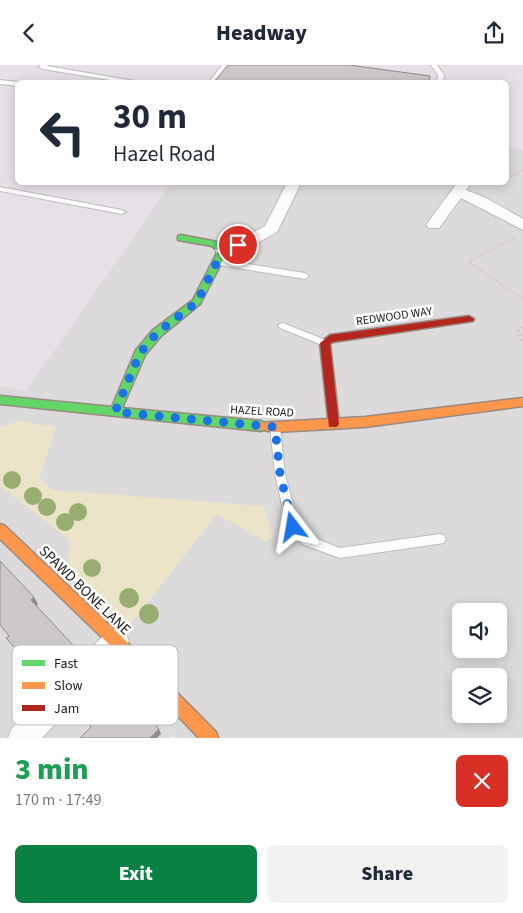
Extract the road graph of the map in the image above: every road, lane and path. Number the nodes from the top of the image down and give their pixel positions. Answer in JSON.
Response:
{"nodes":[{"id":1,"x":44,"y":65,"type":"edge"},
{"id":2,"x":225,"y":65,"type":"edge"},
{"id":3,"x":434,"y":65,"type":"edge"},
{"id":4,"x":116,"y":80,"type":"edge"},
{"id":5,"x":213,"y":80,"type":"edge"},
{"id":6,"x":440,"y":80,"type":"edge"},
{"id":7,"x":0,"y":82,"type":"edge"},
{"id":8,"x":15,"y":83,"type":"edge"},
{"id":9,"x":523,"y":169,"type":"edge"},
{"id":10,"x":509,"y":175,"type":"edge"},
{"id":11,"x":293,"y":185,"type":"edge"},
{"id":12,"x":461,"y":187,"type":"edge"},
{"id":13,"x":0,"y":189,"type":"edge"},
{"id":14,"x":122,"y":212,"type":"dead end"},
{"id":15,"x":434,"y":225,"type":"dead end"},
{"id":16,"x":521,"y":232,"type":"edge"},
{"id":17,"x":181,"y":238,"type":"dead end"},
{"id":18,"x":220,"y":256,"type":"junction"},
{"id":19,"x":305,"y":276,"type":"dead end"},
{"id":20,"x":523,"y":299,"type":"edge"},
{"id":21,"x":469,"y":319,"type":"dead end"},
{"id":22,"x":283,"y":326,"type":"dead end"},
{"id":23,"x":523,"y":327,"type":"edge"},
{"id":24,"x":523,"y":341,"type":"edge"},
{"id":25,"x":325,"y":343,"type":"junction"},
{"id":26,"x":0,"y":399,"type":"edge"},
{"id":27,"x":523,"y":402,"type":"edge"},
{"id":28,"x":115,"y":412,"type":"junction"},
{"id":29,"x":333,"y":424,"type":"junction"},
{"id":30,"x":275,"y":427,"type":"junction"},
{"id":31,"x":0,"y":530,"type":"edge"},
{"id":32,"x":440,"y":539,"type":"dead end"},
{"id":33,"x":116,"y":641,"type":"junction"},
{"id":34,"x":112,"y":645,"type":"edge"},
{"id":35,"x":120,"y":645,"type":"edge"},
{"id":36,"x":178,"y":705,"type":"edge"},
{"id":37,"x":35,"y":725,"type":"edge"},
{"id":38,"x":22,"y":738,"type":"edge"},
{"id":39,"x":210,"y":738,"type":"edge"}],
"edges":[{"from":1,"to":4,"type":"lane"},
{"from":2,"to":5,"type":"lane"},
{"from":3,"to":6,"type":"lane"},
{"from":7,"to":8,"type":"lane"},
{"from":9,"to":10,"type":"path"},
{"from":11,"to":18,"type":"street"},
{"from":12,"to":15,"type":"street"},
{"from":12,"to":16,"type":"street"},
{"from":13,"to":14,"type":"lane"},
{"from":16,"to":20,"type":"path"},
{"from":17,"to":18,"type":"street"},
{"from":18,"to":19,"type":"lane"},
{"from":18,"to":28,"type":"street"},
{"from":21,"to":25,"type":"street","name":"REDWOOD WAY"},
{"from":22,"to":25,"type":"lane"},
{"from":23,"to":24,"type":"path"},
{"from":25,"to":29,"type":"street"},
{"from":26,"to":28,"type":"street","name":"HAZEL ROAD"},
{"from":27,"to":29,"type":"street","name":"HAZEL ROAD"},
{"from":28,"to":30,"type":"street","name":"HAZEL ROAD"},
{"from":29,"to":30,"type":"street","name":"HAZEL ROAD"},
{"from":30,"to":32,"type":"lane"},
{"from":31,"to":33,"type":"street","name":"SPAWD BONE LANE"},
{"from":33,"to":34,"type":"street"},
{"from":33,"to":35,"type":"street","name":"SPAWD BONE LANE"},
{"from":36,"to":39,"type":"street","name":"SPAWD BONE LANE"},
{"from":37,"to":38,"type":"street"}]}
